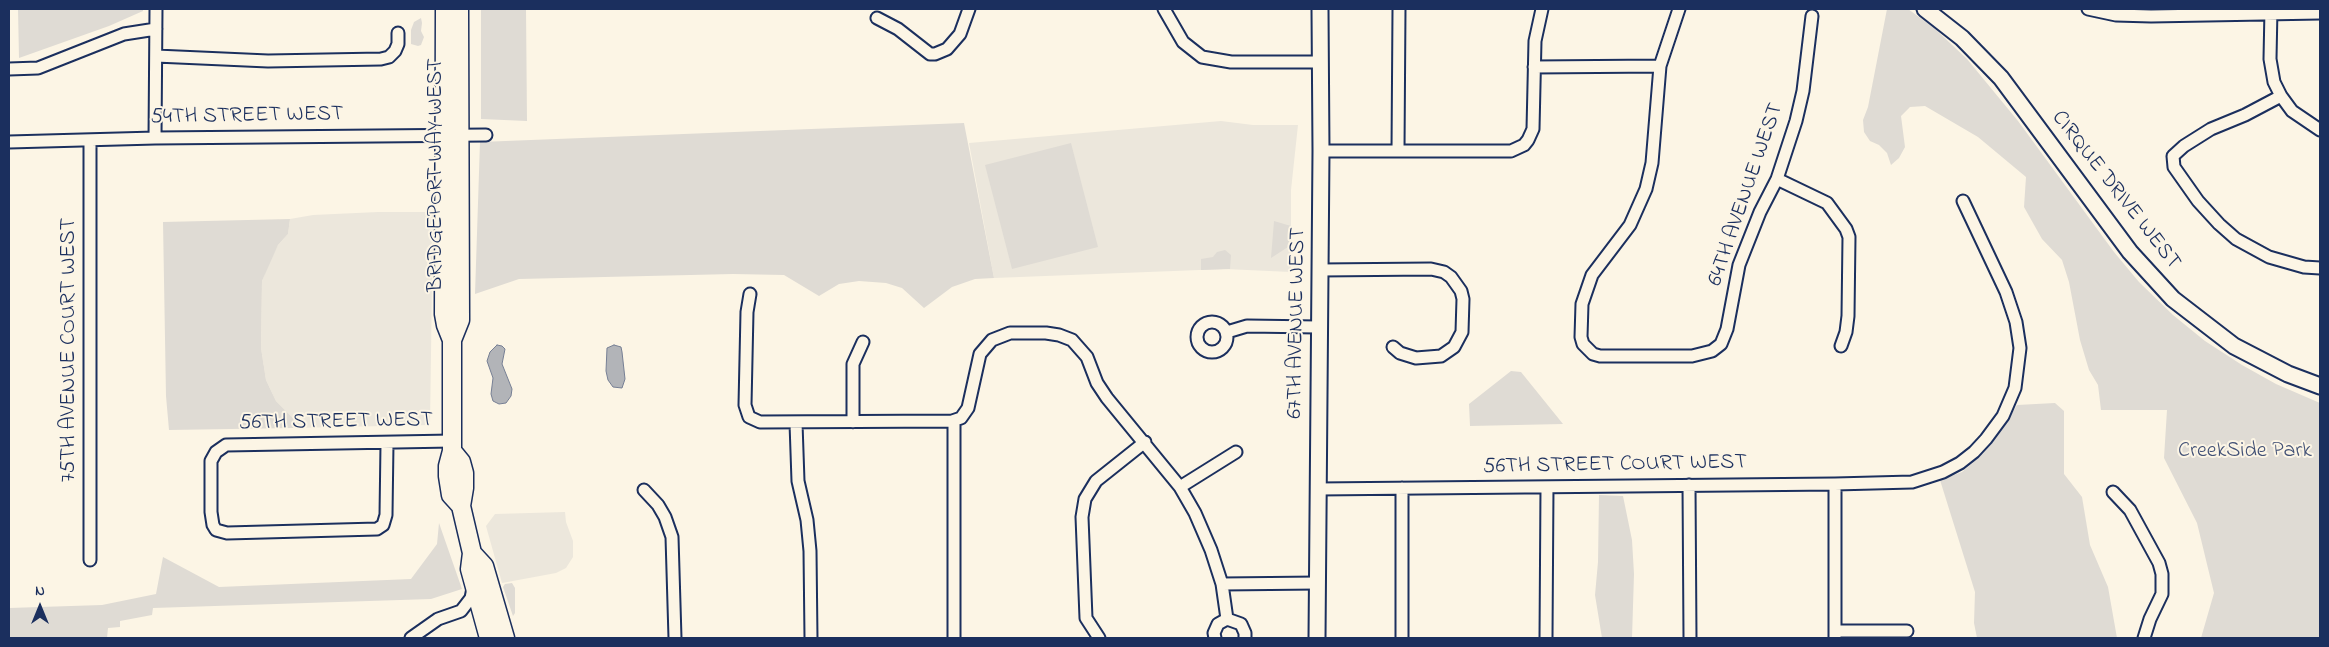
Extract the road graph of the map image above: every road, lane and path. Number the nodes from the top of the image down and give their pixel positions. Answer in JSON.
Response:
{"nodes":[{"id":1,"x":156,"y":9,"type":"edge"},
{"id":2,"x":445,"y":9,"type":"edge"},
{"id":3,"x":459,"y":9,"type":"edge"},
{"id":4,"x":969,"y":9,"type":"edge"},
{"id":5,"x":1164,"y":9,"type":"edge"},
{"id":6,"x":1320,"y":9,"type":"edge"},
{"id":7,"x":1399,"y":9,"type":"edge"},
{"id":8,"x":1542,"y":9,"type":"edge"},
{"id":9,"x":1679,"y":9,"type":"edge"},
{"id":10,"x":1924,"y":9,"type":"edge"},
{"id":11,"x":1938,"y":9,"type":"edge"},
{"id":12,"x":2088,"y":9,"type":"edge"},
{"id":13,"x":2271,"y":11,"type":"edge"},
{"id":14,"x":2320,"y":13,"type":"edge"},
{"id":15,"x":1812,"y":16,"type":"dead end"},
{"id":16,"x":877,"y":18,"type":"dead end"},
{"id":17,"x":156,"y":29,"type":"junction"},
{"id":18,"x":398,"y":33,"type":"dead end"},
{"id":19,"x":156,"y":56,"type":"junction"},
{"id":20,"x":1320,"y":62,"type":"junction"},
{"id":21,"x":1660,"y":66,"type":"junction"},
{"id":22,"x":1534,"y":67,"type":"junction"},
{"id":23,"x":9,"y":70,"type":"edge"},
{"id":24,"x":2281,"y":96,"type":"junction"},
{"id":25,"x":2320,"y":130,"type":"edge"},
{"id":26,"x":453,"y":134,"type":"junction"},
{"id":27,"x":486,"y":135,"type":"dead end"},
{"id":28,"x":155,"y":138,"type":"junction"},
{"id":29,"x":90,"y":140,"type":"junction"},
{"id":30,"x":9,"y":142,"type":"edge"},
{"id":31,"x":1321,"y":150,"type":"junction"},
{"id":32,"x":1398,"y":150,"type":"junction"},
{"id":33,"x":1776,"y":180,"type":"junction"},
{"id":34,"x":1963,"y":201,"type":"dead end"},
{"id":35,"x":2320,"y":268,"type":"edge"},
{"id":36,"x":1320,"y":270,"type":"junction"},
{"id":37,"x":750,"y":294,"type":"dead end"},
{"id":38,"x":1318,"y":327,"type":"junction"},
{"id":39,"x":1226,"y":332,"type":"dead end"},
{"id":40,"x":863,"y":342,"type":"dead end"},
{"id":41,"x":1840,"y":346,"type":"dead end"},
{"id":42,"x":1393,"y":347,"type":"dead end"},
{"id":43,"x":2320,"y":377,"type":"edge"},
{"id":44,"x":2320,"y":386,"type":"edge"},
{"id":45,"x":954,"y":421,"type":"junction"},
{"id":46,"x":853,"y":422,"type":"junction"},
{"id":47,"x":796,"y":423,"type":"junction"},
{"id":48,"x":1145,"y":442,"type":"junction"},
{"id":49,"x":387,"y":444,"type":"junction"},
{"id":50,"x":452,"y":446,"type":"junction"},
{"id":51,"x":1236,"y":452,"type":"dead end"},
{"id":52,"x":1835,"y":484,"type":"junction"},
{"id":53,"x":1690,"y":486,"type":"junction"},
{"id":54,"x":1180,"y":487,"type":"junction"},
{"id":55,"x":1546,"y":487,"type":"junction"},
{"id":56,"x":1402,"y":488,"type":"junction"},
{"id":57,"x":1318,"y":489,"type":"junction"},
{"id":58,"x":644,"y":490,"type":"dead end"},
{"id":59,"x":2113,"y":492,"type":"dead end"},
{"id":60,"x":472,"y":553,"type":"junction"},
{"id":61,"x":90,"y":560,"type":"dead end"},
{"id":62,"x":473,"y":581,"type":"junction"},
{"id":63,"x":1318,"y":583,"type":"junction"},
{"id":64,"x":1222,"y":584,"type":"junction"},
{"id":65,"x":458,"y":612,"type":"junction"},
{"id":66,"x":1227,"y":619,"type":"junction"},
{"id":67,"x":1908,"y":631,"type":"dead end"},
{"id":68,"x":490,"y":635,"type":"edge"},
{"id":69,"x":1835,"y":635,"type":"edge"},
{"id":70,"x":411,"y":638,"type":"edge"},
{"id":71,"x":505,"y":638,"type":"edge"},
{"id":72,"x":675,"y":638,"type":"edge"},
{"id":73,"x":811,"y":638,"type":"edge"},
{"id":74,"x":954,"y":638,"type":"edge"},
{"id":75,"x":1099,"y":638,"type":"edge"},
{"id":76,"x":1215,"y":638,"type":"edge"},
{"id":77,"x":1245,"y":638,"type":"edge"},
{"id":78,"x":1317,"y":638,"type":"edge"},
{"id":79,"x":1402,"y":638,"type":"edge"},
{"id":80,"x":1546,"y":638,"type":"edge"},
{"id":81,"x":1690,"y":638,"type":"edge"},
{"id":82,"x":2144,"y":638,"type":"edge"}],
"edges":[{"from":1,"to":17,"type":"street"},
{"from":2,"to":26,"type":"main road","name":"BRIDGEPORT WAY WEST"},
{"from":3,"to":26,"type":"main road","name":"BRIDGEPORT WAY WEST"},
{"from":4,"to":16,"type":"street"},
{"from":5,"to":20,"type":"street"},
{"from":6,"to":20,"type":"main road","name":"67TH AVENUE WEST"},
{"from":7,"to":32,"type":"street"},
{"from":8,"to":22,"type":"street"},
{"from":9,"to":21,"type":"street"},
{"from":10,"to":44,"type":"main road","name":"CIRQUE DRIVE WEST"},
{"from":11,"to":43,"type":"main road","name":"CIRQUE DRIVE WEST"},
{"from":12,"to":13,"type":"street"},
{"from":13,"to":14,"type":"street"},
{"from":13,"to":24,"type":"street"},
{"from":15,"to":33,"type":"street","name":"64TH AVENUE WEST"},
{"from":17,"to":19,"type":"street"},
{"from":17,"to":23,"type":"street"},
{"from":18,"to":19,"type":"street"},
{"from":19,"to":28,"type":"street"},
{"from":20,"to":31,"type":"main road","name":"67TH AVENUE WEST"},
{"from":21,"to":22,"type":"street"},
{"from":21,"to":33,"type":"street","name":"64TH AVENUE WEST"},
{"from":22,"to":32,"type":"street"},
{"from":24,"to":25,"type":"street"},
{"from":24,"to":35,"type":"street"},
{"from":26,"to":27,"type":"street","name":"54TH STREET WEST"},
{"from":26,"to":28,"type":"street","name":"54TH STREET WEST"},
{"from":26,"to":50,"type":"main road","name":"BRIDGEPORT WAY WEST"},
{"from":28,"to":29,"type":"street","name":"54TH STREET WEST"},
{"from":29,"to":30,"type":"street","name":"54TH STREET WEST"},
{"from":29,"to":61,"type":"street","name":"75TH AVENUE COURT WEST"},
{"from":31,"to":32,"type":"street"},
{"from":31,"to":36,"type":"main road","name":"67TH AVENUE WEST"},
{"from":33,"to":41,"type":"street"},
{"from":34,"to":52,"type":"street","name":"56TH STREET COURT WEST"},
{"from":36,"to":38,"type":"main road","name":"67TH AVENUE WEST"},
{"from":36,"to":42,"type":"street"},
{"from":37,"to":47,"type":"street"},
{"from":38,"to":39,"type":"street"},
{"from":38,"to":57,"type":"main road","name":"67TH AVENUE WEST"},
{"from":40,"to":46,"type":"street"},
{"from":45,"to":46,"type":"street"},
{"from":45,"to":48,"type":"street"},
{"from":45,"to":74,"type":"street"},
{"from":46,"to":47,"type":"street"},
{"from":47,"to":73,"type":"street"},
{"from":48,"to":54,"type":"street"},
{"from":48,"to":75,"type":"street"},
{"from":49,"to":49,"type":"street","name":"56TH STREET WEST"},
{"from":49,"to":50,"type":"street","name":"56TH STREET WEST"},
{"from":50,"to":60,"type":"main road","name":"BRIDGEPORT WAY WEST"},
{"from":51,"to":54,"type":"street"},
{"from":52,"to":53,"type":"street","name":"56TH STREET COURT WEST"},
{"from":52,"to":69,"type":"street"},
{"from":53,"to":55,"type":"street","name":"56TH STREET COURT WEST"},
{"from":53,"to":81,"type":"street"},
{"from":54,"to":64,"type":"street"},
{"from":55,"to":56,"type":"street","name":"56TH STREET COURT WEST"},
{"from":55,"to":80,"type":"street"},
{"from":56,"to":57,"type":"street","name":"56TH STREET COURT WEST"},
{"from":56,"to":79,"type":"street"},
{"from":57,"to":63,"type":"main road","name":"67TH AVENUE WEST"},
{"from":58,"to":72,"type":"street"},
{"from":59,"to":82,"type":"street"},
{"from":60,"to":62,"type":"main road","name":"BRIDGEPORT WAY WEST"},
{"from":60,"to":71,"type":"main road","name":"BRIDGEPORT WAY WEST"},
{"from":62,"to":65,"type":"street"},
{"from":62,"to":68,"type":"main road","name":"BRIDGEPORT WAY WEST"},
{"from":63,"to":64,"type":"street"},
{"from":63,"to":78,"type":"main road","name":"67TH AVENUE WEST"},
{"from":64,"to":66,"type":"street"},
{"from":65,"to":68,"type":"street"},
{"from":65,"to":70,"type":"street"},
{"from":66,"to":76,"type":"street"},
{"from":66,"to":77,"type":"street"},
{"from":67,"to":69,"type":"street"}]}
